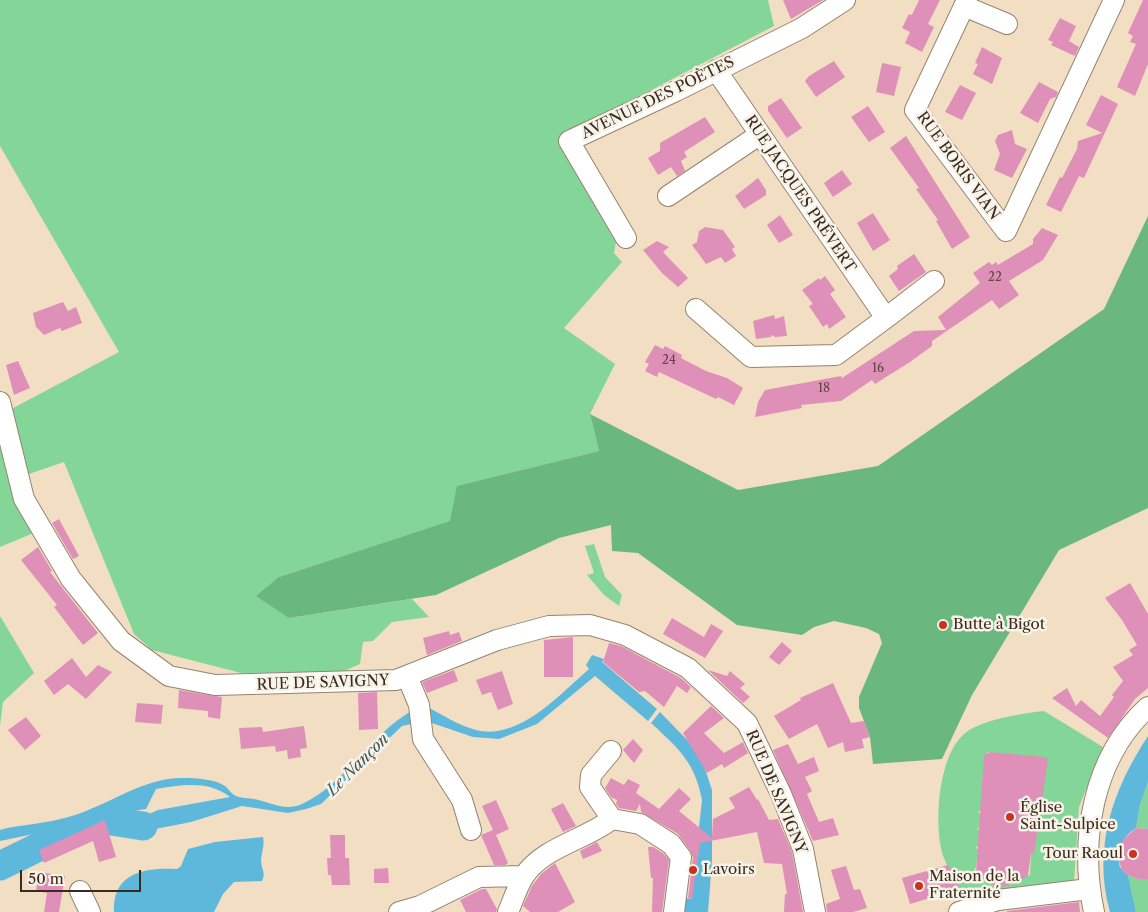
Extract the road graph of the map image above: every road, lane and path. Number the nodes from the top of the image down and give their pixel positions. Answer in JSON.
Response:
{"nodes":[{"id":1,"x":845,"y":0,"type":"edge"},
{"id":2,"x":1114,"y":0,"type":"edge"},
{"id":3,"x":965,"y":3,"type":"edge"},
{"id":4,"x":1007,"y":24,"type":"dead end"},
{"id":5,"x":716,"y":70,"type":"junction"},
{"id":6,"x":759,"y":135,"type":"junction"},
{"id":7,"x":668,"y":196,"type":"dead end"},
{"id":8,"x":626,"y":238,"type":"dead end"},
{"id":9,"x":934,"y":281,"type":"dead end"},
{"id":10,"x":696,"y":309,"type":"dead end"},
{"id":11,"x":886,"y":318,"type":"junction"},
{"id":12,"x":0,"y":402,"type":"edge"},
{"id":13,"x":407,"y":676,"type":"junction"},
{"id":14,"x":1148,"y":707,"type":"edge"},
{"id":15,"x":611,"y":751,"type":"dead end"},
{"id":16,"x":612,"y":820,"type":"junction"},
{"id":17,"x":471,"y":830,"type":"dead end"},
{"id":18,"x":524,"y":876,"type":"junction"},
{"id":19,"x":1089,"y":889,"type":"junction"},
{"id":20,"x":80,"y":891,"type":"dead end"},
{"id":21,"x":90,"y":912,"type":"edge"},
{"id":22,"x":399,"y":912,"type":"edge"},
{"id":23,"x":508,"y":912,"type":"edge"},
{"id":24,"x":674,"y":912,"type":"edge"},
{"id":25,"x":815,"y":912,"type":"edge"},
{"id":26,"x":959,"y":912,"type":"edge"},
{"id":27,"x":1094,"y":912,"type":"edge"}],
"edges":[{"from":1,"to":5,"type":"street","name":"AVENUE DES POÈTES"},
{"from":2,"to":3,"type":"street","name":"RUE BORIS VIAN"},
{"from":3,"to":4,"type":"street","name":"RUE BORIS VIAN"},
{"from":5,"to":6,"type":"street","name":"RUE JACQUES PRÉVERT"},
{"from":5,"to":8,"type":"street","name":"AVENUE DES POÈTES"},
{"from":6,"to":7,"type":"street"},
{"from":6,"to":11,"type":"street","name":"RUE JACQUES PRÉVERT"},
{"from":9,"to":11,"type":"street"},
{"from":10,"to":11,"type":"street"},
{"from":12,"to":13,"type":"street","name":"RUE DE SAVIGNY"},
{"from":13,"to":17,"type":"street"},
{"from":13,"to":25,"type":"street","name":"RUE DE SAVIGNY"},
{"from":14,"to":19,"type":"street"},
{"from":15,"to":16,"type":"street"},
{"from":16,"to":18,"type":"street"},
{"from":16,"to":24,"type":"street"},
{"from":18,"to":22,"type":"street"},
{"from":18,"to":23,"type":"street"},
{"from":19,"to":26,"type":"street"},
{"from":19,"to":27,"type":"street"},
{"from":20,"to":21,"type":"street"}]}
